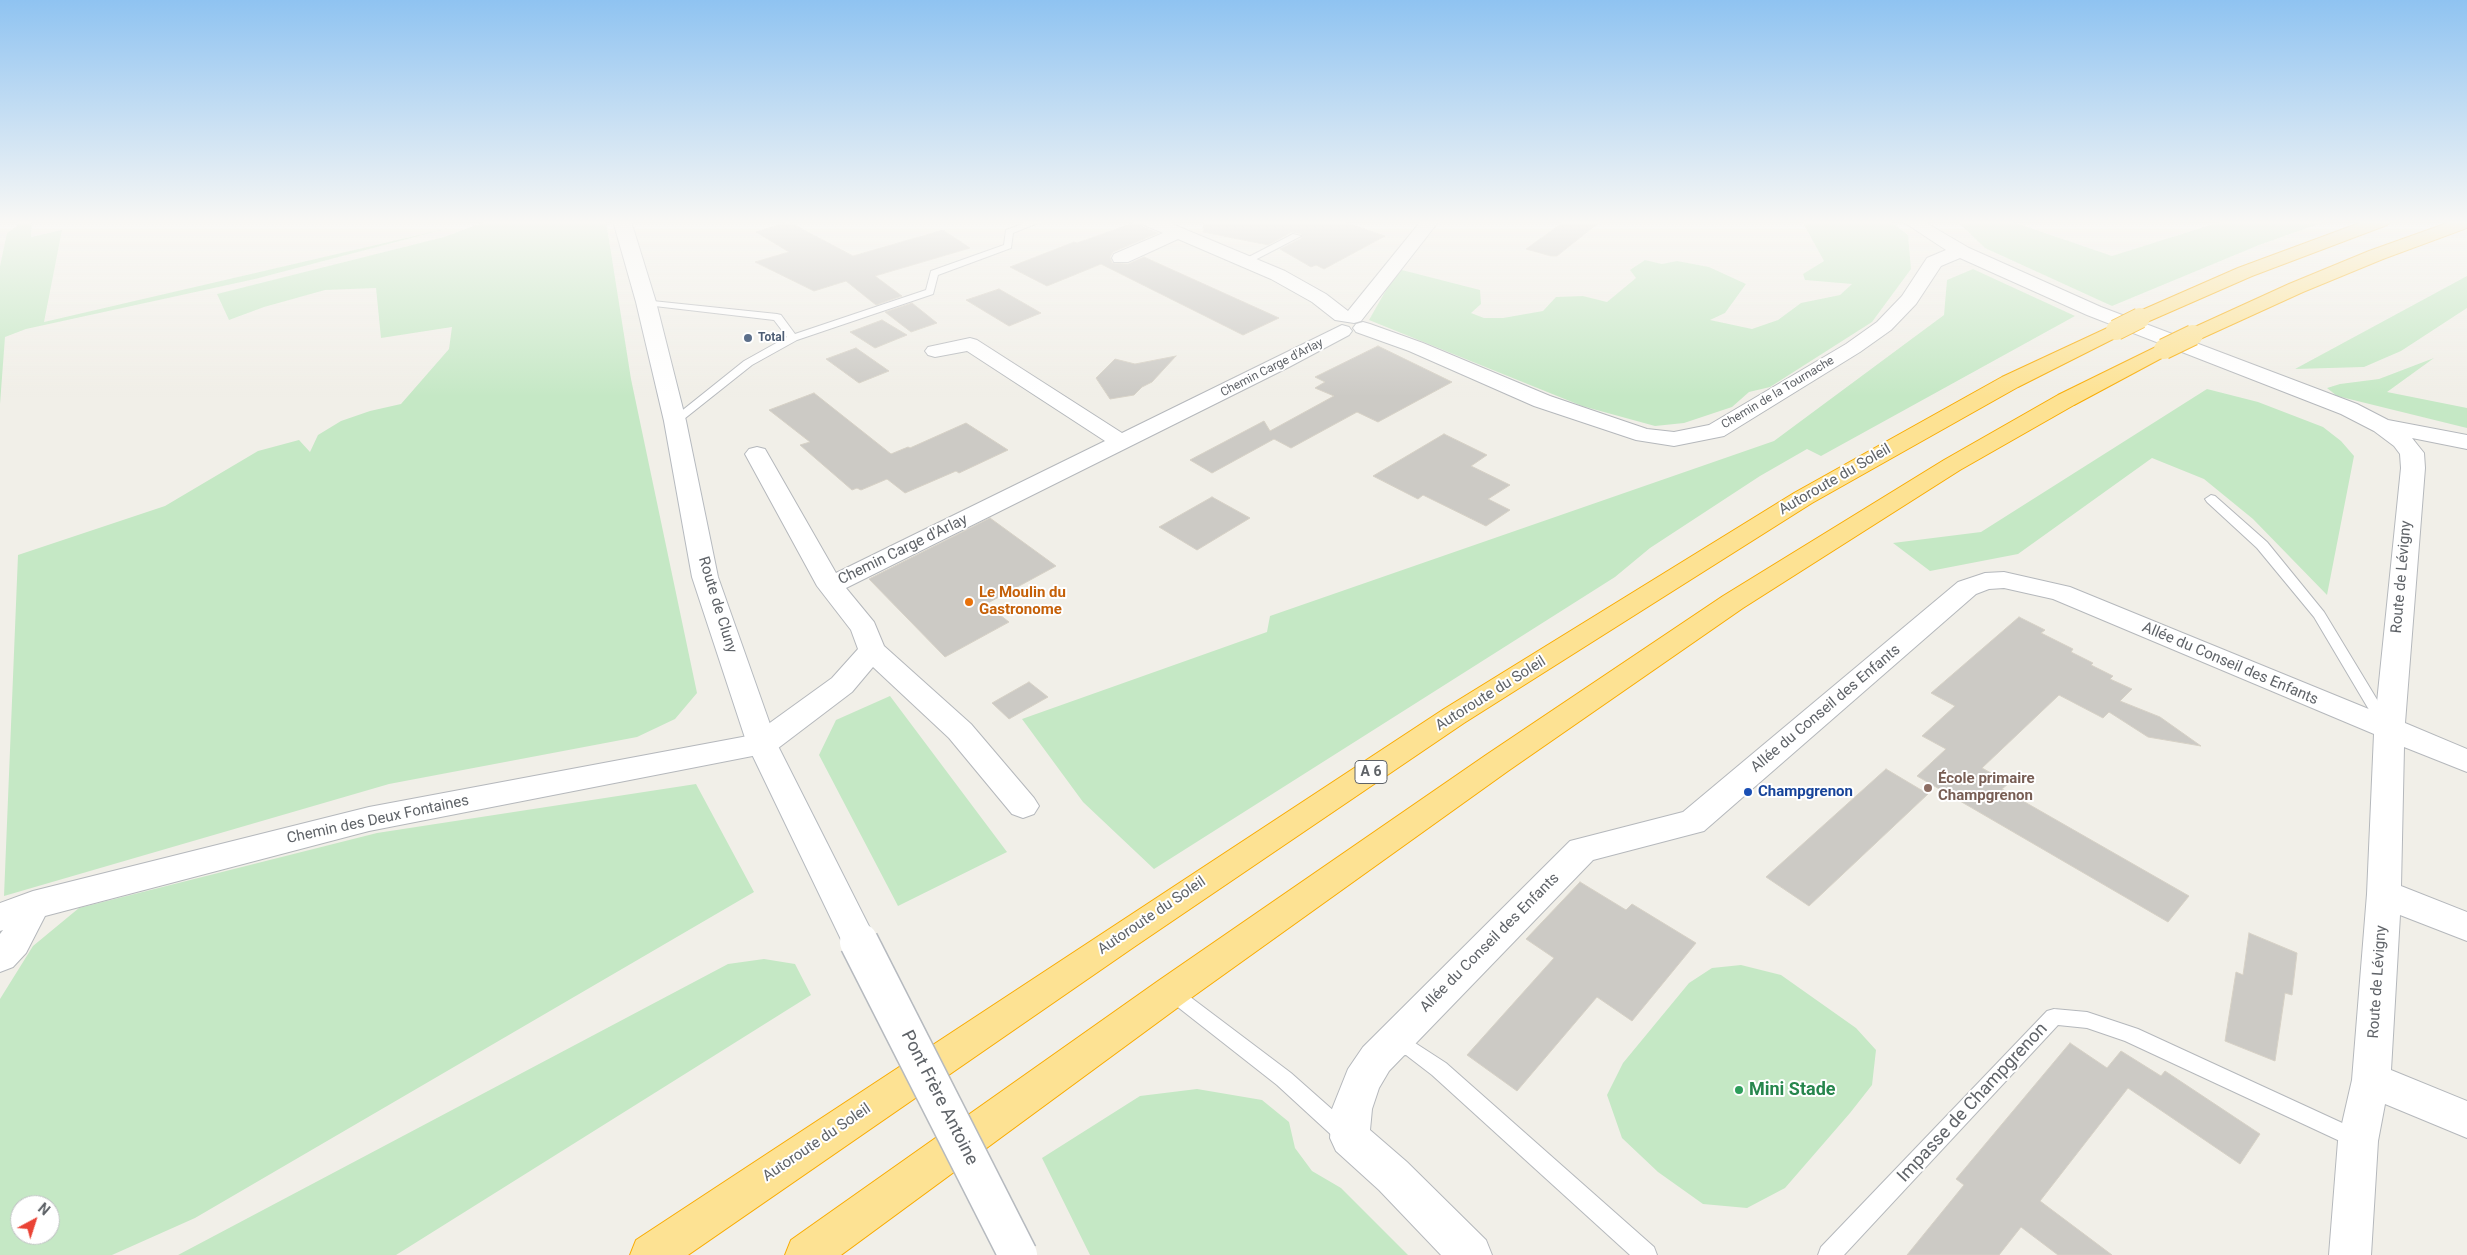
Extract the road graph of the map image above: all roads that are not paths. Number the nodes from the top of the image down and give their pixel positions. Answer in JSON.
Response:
{"nodes":[{"id":1,"x":639,"y":280,"type":"edge"},
{"id":2,"x":933,"y":280,"type":"edge"},
{"id":3,"x":1283,"y":280,"type":"edge"},
{"id":4,"x":1384,"y":280,"type":"edge"},
{"id":5,"x":1922,"y":280,"type":"edge"},
{"id":6,"x":2024,"y":280,"type":"edge"},
{"id":7,"x":2228,"y":280,"type":"edge"},
{"id":8,"x":2318,"y":280,"type":"edge"},
{"id":9,"x":646,"y":302,"type":"junction"},
{"id":10,"x":1350,"y":323,"type":"junction"},
{"id":11,"x":793,"y":338,"type":"junction"},
{"id":12,"x":936,"y":351,"type":"dead end"},
{"id":13,"x":674,"y":421,"type":"junction"},
{"id":14,"x":2382,"y":426,"type":"junction"},
{"id":15,"x":1121,"y":442,"type":"junction"},
{"id":16,"x":2467,"y":442,"type":"edge"},
{"id":17,"x":757,"y":454,"type":"dead end"},
{"id":18,"x":2211,"y":498,"type":"dead end"},
{"id":19,"x":830,"y":586,"type":"junction"},
{"id":20,"x":872,"y":650,"type":"junction"},
{"id":21,"x":2389,"y":731,"type":"junction"},
{"id":22,"x":762,"y":744,"type":"junction"},
{"id":23,"x":2467,"y":761,"type":"edge"},
{"id":24,"x":1024,"y":806,"type":"dead end"},
{"id":25,"x":2384,"y":894,"type":"junction"},
{"id":26,"x":33,"y":905,"type":"junction"},
{"id":27,"x":0,"y":917,"type":"edge"},
{"id":28,"x":2467,"y":927,"type":"edge"},
{"id":29,"x":859,"y":942,"type":"joint"},
{"id":30,"x":0,"y":957,"type":"edge"},
{"id":31,"x":1171,"y":992,"type":"junction"},
{"id":32,"x":1386,"y":1048,"type":"junction"},
{"id":33,"x":2371,"y":1080,"type":"junction"},
{"id":34,"x":2467,"y":1120,"type":"edge"},
{"id":35,"x":1350,"y":1138,"type":"junction"},
{"id":36,"x":2358,"y":1141,"type":"junction"},
{"id":37,"x":651,"y":1255,"type":"edge"},
{"id":38,"x":806,"y":1255,"type":"edge"},
{"id":39,"x":1018,"y":1255,"type":"edge"},
{"id":40,"x":1472,"y":1255,"type":"edge"},
{"id":41,"x":1646,"y":1255,"type":"edge"},
{"id":42,"x":1829,"y":1255,"type":"edge"},
{"id":43,"x":2350,"y":1255,"type":"edge"}],
"edges":[{"from":1,"to":9,"type":"street","name":"Route de Cluny"},
{"from":2,"to":11,"type":"lane"},
{"from":3,"to":10,"type":"street","name":"Chemin de la Tournache"},
{"from":4,"to":10,"type":"street","name":"Chemin Carge d'Arlay"},
{"from":5,"to":10,"type":"street","name":"Chemin de la Tournache"},
{"from":6,"to":14,"type":"street","name":"Route de Lévigny"},
{"from":7,"to":37,"type":"highway","name":"Autoroute du Soleil","number":"A 6"},
{"from":8,"to":31,"type":"highway","bridge":true},
{"from":9,"to":11,"type":"lane"},
{"from":9,"to":13,"type":"street","name":"Route de Cluny"},
{"from":10,"to":15,"type":"street","name":"Chemin Carge d'Arlay"},
{"from":11,"to":13,"type":"lane"},
{"from":12,"to":15,"type":"street"},
{"from":13,"to":22,"type":"street","name":"Route de Cluny"},
{"from":14,"to":16,"type":"street"},
{"from":14,"to":21,"type":"street","name":"Route de Lévigny"},
{"from":15,"to":19,"type":"street","name":"Chemin Carge d'Arlay"},
{"from":17,"to":19,"type":"street"},
{"from":18,"to":21,"type":"lane"},
{"from":19,"to":20,"type":"street","name":"Chemin Carge d'Arlay"},
{"from":20,"to":22,"type":"street"},
{"from":20,"to":24,"type":"street"},
{"from":21,"to":23,"type":"street","name":"Allée du Conseil des Enfants"},
{"from":21,"to":25,"type":"street","name":"Route de Lévigny"},
{"from":21,"to":32,"type":"street","name":"Allée du Conseil des Enfants"},
{"from":22,"to":26,"type":"street","name":"Chemin des Deux Fontaines"},
{"from":22,"to":29,"type":"street","name":"Route de Cluny"},
{"from":25,"to":28,"type":"street"},
{"from":25,"to":33,"type":"street","name":"Route de Lévigny"},
{"from":26,"to":27,"type":"street","name":"Chemin des Deux Fontaines"},
{"from":26,"to":30,"type":"street"},
{"from":29,"to":39,"type":"street","name":"Pont Frère Antoine","bridge":true},
{"from":31,"to":35,"type":"lane"},
{"from":31,"to":38,"type":"highway"},
{"from":32,"to":35,"type":"street","name":"Allée du Conseil des Enfants"},
{"from":32,"to":41,"type":"lane"},
{"from":33,"to":34,"type":"street"},
{"from":33,"to":36,"type":"street","name":"Route de Lévigny"},
{"from":35,"to":40,"type":"street"},
{"from":36,"to":42,"type":"lane","name":"Impasse de Champgrenon"},
{"from":36,"to":43,"type":"street","name":"Route de Lévigny"}]}
